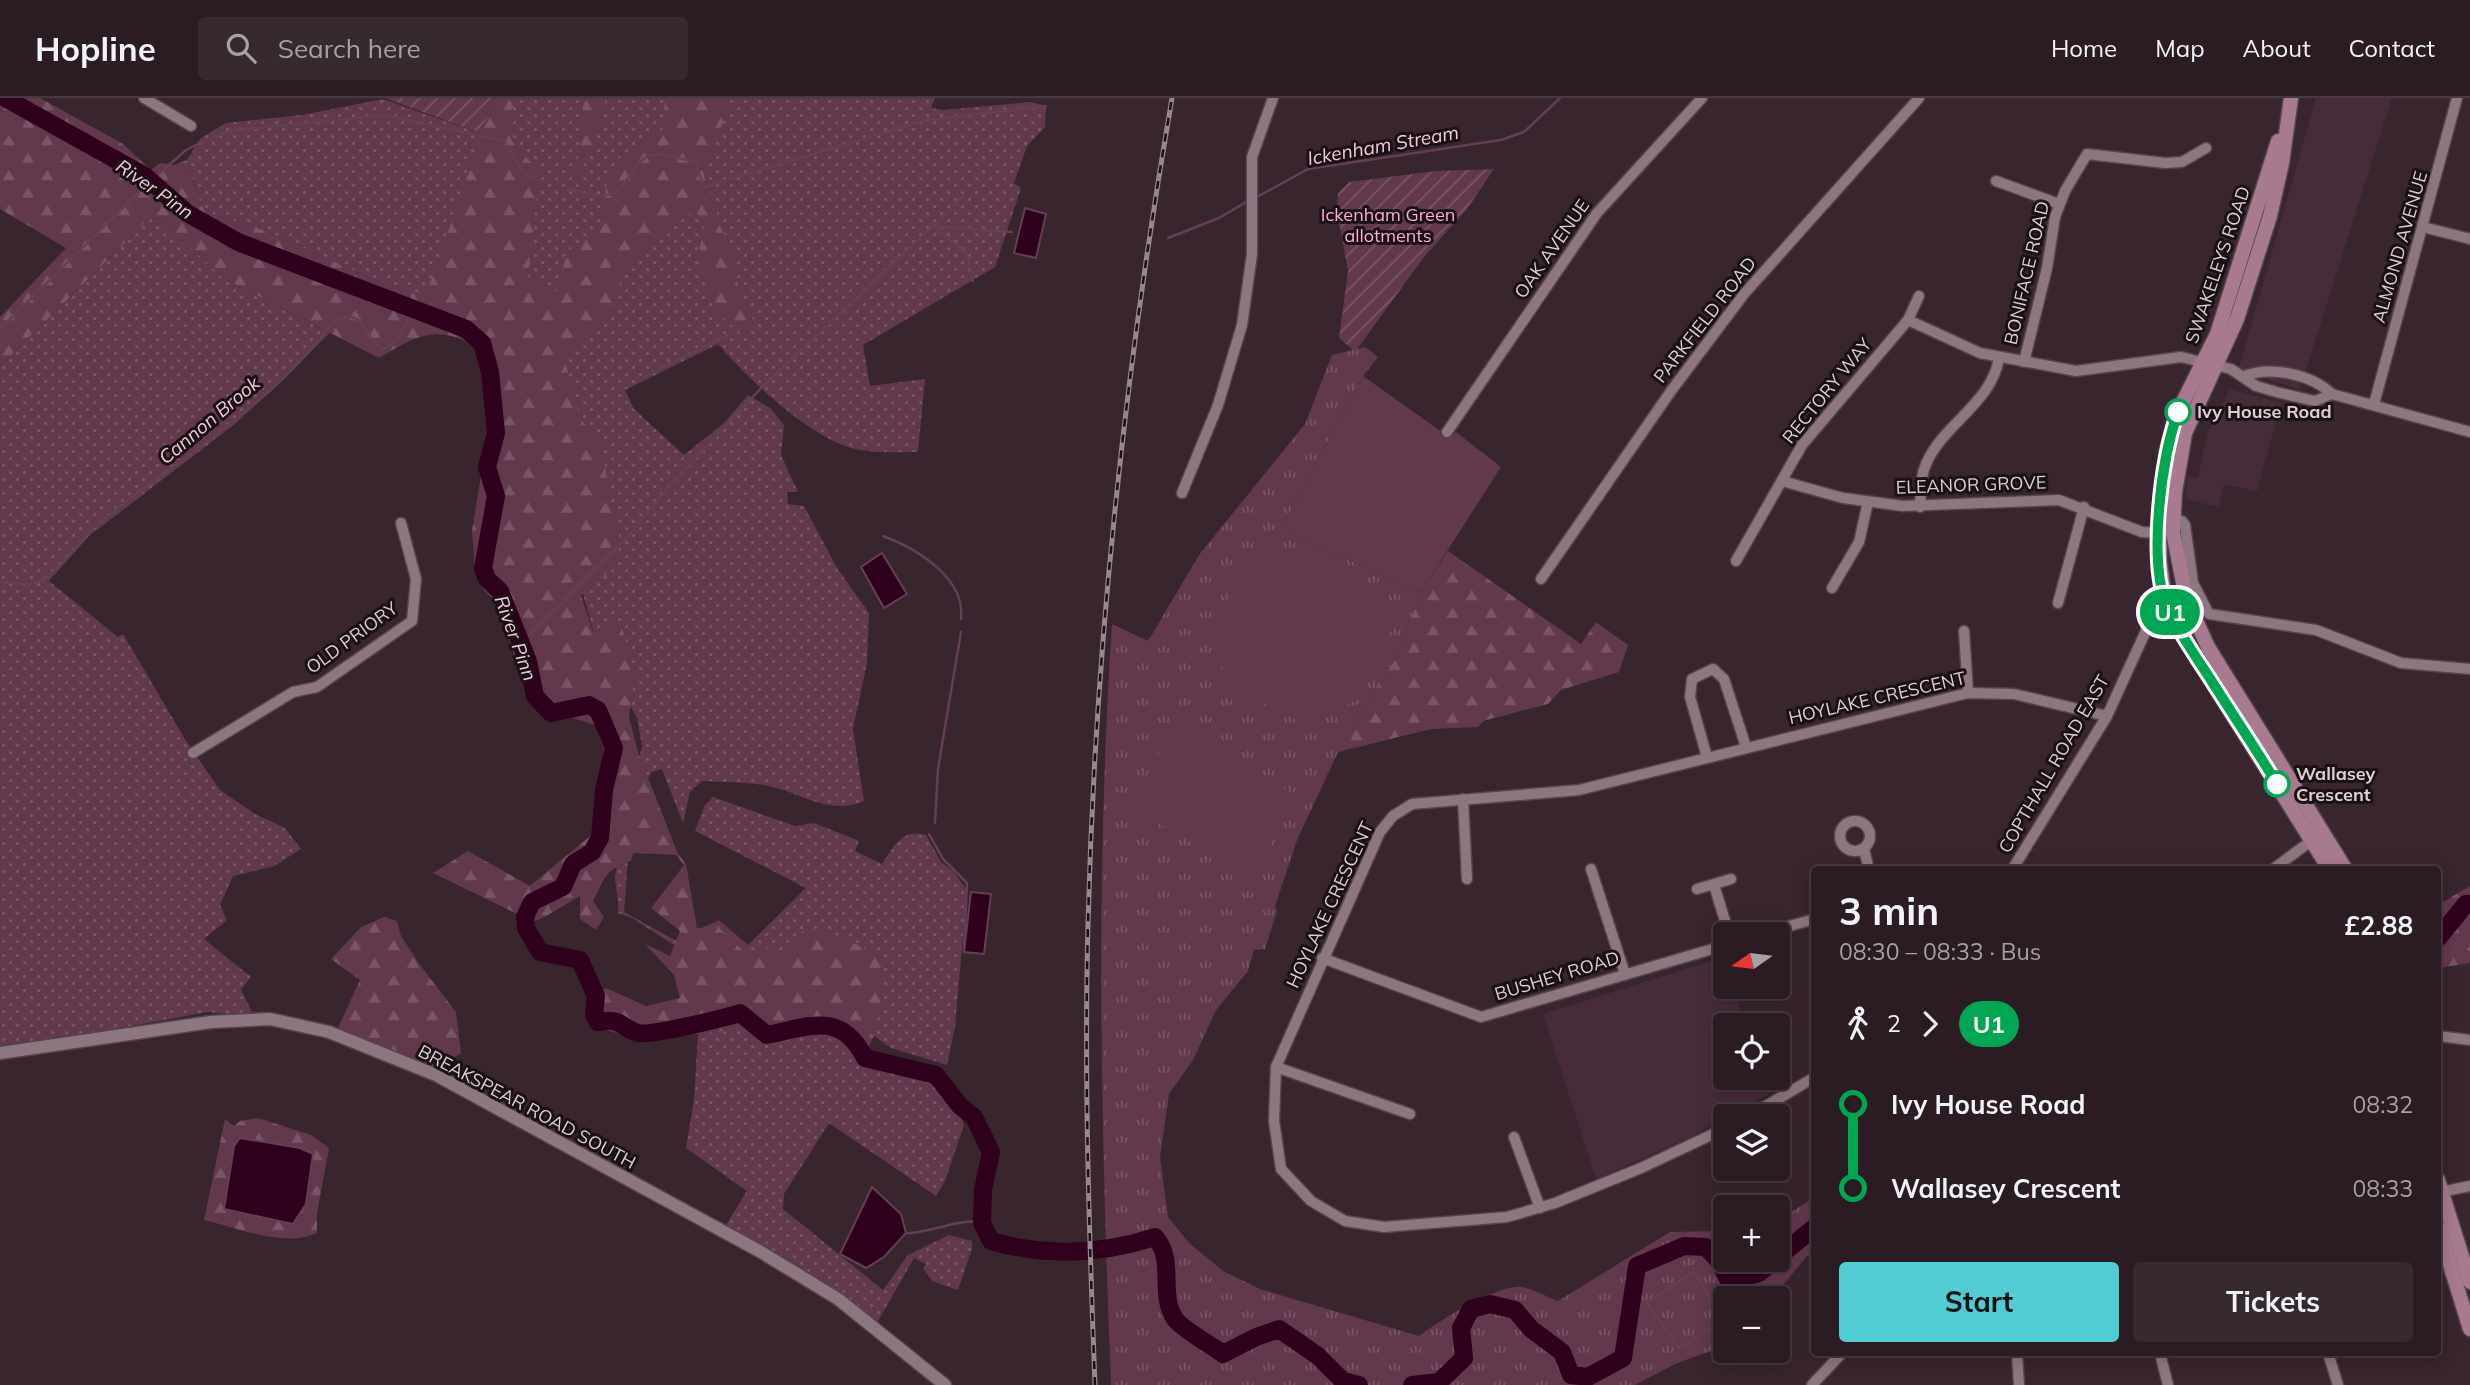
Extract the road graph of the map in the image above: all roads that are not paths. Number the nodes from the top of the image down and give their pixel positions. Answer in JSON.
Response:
{"nodes":[{"id":1,"x":144,"y":98,"type":"edge"},
{"id":2,"x":170,"y":98,"type":"edge"},
{"id":3,"x":1273,"y":98,"type":"edge"},
{"id":4,"x":1702,"y":98,"type":"edge"},
{"id":5,"x":1919,"y":98,"type":"edge"},
{"id":6,"x":2291,"y":98,"type":"edge"},
{"id":7,"x":2457,"y":98,"type":"edge"},
{"id":8,"x":164,"y":110,"type":"junction"},
{"id":9,"x":191,"y":126,"type":"dead end"},
{"id":10,"x":2206,"y":148,"type":"dead end"},
{"id":11,"x":1996,"y":181,"type":"dead end"},
{"id":12,"x":2059,"y":204,"type":"junction"},
{"id":13,"x":2423,"y":227,"type":"junction"},
{"id":14,"x":2470,"y":239,"type":"edge"},
{"id":15,"x":1919,"y":296,"type":"dead end"},
{"id":16,"x":1908,"y":320,"type":"junction"},
{"id":17,"x":1999,"y":358,"type":"junction"},
{"id":18,"x":2024,"y":362,"type":"junction"},
{"id":19,"x":2210,"y":365,"type":"junction"},
{"id":20,"x":2244,"y":376,"type":"junction"},
{"id":21,"x":2332,"y":394,"type":"junction"},
{"id":22,"x":2374,"y":404,"type":"junction"},
{"id":23,"x":1447,"y":432,"type":"dead end"},
{"id":24,"x":2470,"y":432,"type":"edge"},
{"id":25,"x":1782,"y":481,"type":"junction"},
{"id":26,"x":1182,"y":493,"type":"dead end"},
{"id":27,"x":1868,"y":502,"type":"junction"},
{"id":28,"x":1920,"y":507,"type":"junction"},
{"id":29,"x":2084,"y":507,"type":"junction"},
{"id":30,"x":401,"y":523,"type":"dead end"},
{"id":31,"x":2159,"y":533,"type":"junction"},
{"id":32,"x":1736,"y":561,"type":"dead end"},
{"id":33,"x":1541,"y":579,"type":"dead end"},
{"id":34,"x":2048,"y":587,"type":"dead end"},
{"id":35,"x":1832,"y":588,"type":"dead end"},
{"id":36,"x":2061,"y":590,"type":"junction"},
{"id":37,"x":2191,"y":595,"type":"junction"},
{"id":38,"x":2058,"y":603,"type":"dead end"},
{"id":39,"x":2168,"y":607,"type":"junction"},
{"id":40,"x":1964,"y":631,"type":"dead end"},
{"id":41,"x":2470,"y":668,"type":"edge"},
{"id":42,"x":1968,"y":694,"type":"junction"},
{"id":43,"x":2107,"y":716,"type":"junction"},
{"id":44,"x":1746,"y":747,"type":"junction"},
{"id":45,"x":193,"y":753,"type":"dead end"},
{"id":46,"x":1707,"y":757,"type":"junction"},
{"id":47,"x":1462,"y":799,"type":"junction"},
{"id":48,"x":2317,"y":836,"type":"junction"},
{"id":49,"x":1864,"y":849,"type":"dead end"},
{"id":50,"x":1869,"y":866,"type":"edge"},
{"id":51,"x":2014,"y":866,"type":"edge"},
{"id":52,"x":2278,"y":866,"type":"edge"},
{"id":53,"x":2328,"y":866,"type":"edge"},
{"id":54,"x":2343,"y":866,"type":"edge"},
{"id":55,"x":1591,"y":869,"type":"dead end"},
{"id":56,"x":1731,"y":878,"type":"dead end"},
{"id":57,"x":1467,"y":879,"type":"dead end"},
{"id":58,"x":1714,"y":885,"type":"junction"},
{"id":59,"x":1698,"y":889,"type":"dead end"},
{"id":60,"x":1811,"y":920,"type":"edge"},
{"id":61,"x":1726,"y":922,"type":"edge"},
{"id":62,"x":1790,"y":926,"type":"edge"},
{"id":63,"x":1713,"y":950,"type":"edge"},
{"id":64,"x":1322,"y":958,"type":"junction"},
{"id":65,"x":1625,"y":974,"type":"junction"},
{"id":66,"x":2441,"y":1036,"type":"edge"},
{"id":67,"x":2470,"y":1040,"type":"edge"},
{"id":68,"x":0,"y":1053,"type":"edge"},
{"id":69,"x":1276,"y":1067,"type":"junction"},
{"id":70,"x":1811,"y":1079,"type":"edge"},
{"id":71,"x":1769,"y":1104,"type":"edge"},
{"id":72,"x":1410,"y":1114,"type":"dead end"},
{"id":73,"x":1713,"y":1134,"type":"edge"},
{"id":74,"x":1514,"y":1137,"type":"dead end"},
{"id":75,"x":2441,"y":1186,"type":"edge"},
{"id":76,"x":2470,"y":1186,"type":"edge"},
{"id":77,"x":2441,"y":1189,"type":"edge"},
{"id":78,"x":1540,"y":1208,"type":"junction"},
{"id":79,"x":2441,"y":1234,"type":"edge"},
{"id":80,"x":2470,"y":1282,"type":"edge"},
{"id":81,"x":2464,"y":1294,"type":"edge"},
{"id":82,"x":2470,"y":1329,"type":"edge"},
{"id":83,"x":1839,"y":1356,"type":"edge"},
{"id":84,"x":2017,"y":1356,"type":"edge"},
{"id":85,"x":2161,"y":1356,"type":"edge"},
{"id":86,"x":2329,"y":1356,"type":"edge"},
{"id":87,"x":945,"y":1385,"type":"edge"},
{"id":88,"x":1812,"y":1385,"type":"edge"},
{"id":89,"x":2019,"y":1385,"type":"edge"},
{"id":90,"x":2168,"y":1385,"type":"edge"},
{"id":91,"x":2338,"y":1385,"type":"edge"}],
"edges":[{"from":1,"to":8,"type":"street"},
{"from":2,"to":8,"type":"street"},
{"from":3,"to":26,"type":"street"},
{"from":4,"to":23,"type":"street","name":"OAK AVENUE"},
{"from":5,"to":33,"type":"street","name":"PARKFIELD ROAD"},
{"from":6,"to":19,"type":"main road","name":"SWAKELEYS ROAD"},
{"from":7,"to":13,"type":"street","name":"ALMOND AVENUE"},
{"from":8,"to":9,"type":"street"},
{"from":10,"to":12,"type":"street","name":"BONIFACE ROAD"},
{"from":11,"to":12,"type":"street"},
{"from":12,"to":18,"type":"street","name":"BONIFACE ROAD"},
{"from":13,"to":14,"type":"street"},
{"from":13,"to":22,"type":"street","name":"ALMOND AVENUE"},
{"from":15,"to":16,"type":"street","name":"RECTORY WAY"},
{"from":16,"to":17,"type":"street"},
{"from":16,"to":25,"type":"street","name":"RECTORY WAY"},
{"from":17,"to":18,"type":"street"},
{"from":17,"to":28,"type":"street"},
{"from":18,"to":19,"type":"street"},
{"from":19,"to":20,"type":"street"},
{"from":19,"to":31,"type":"main road","name":"SWAKELEYS ROAD"},
{"from":19,"to":37,"type":"main road","name":"SWAKELEYS ROAD"},
{"from":20,"to":21,"type":"street"},
{"from":20,"to":21,"type":"street"},
{"from":21,"to":22,"type":"street"},
{"from":22,"to":24,"type":"street"},
{"from":25,"to":27,"type":"street","name":"ELEANOR GROVE"},
{"from":25,"to":32,"type":"street","name":"RECTORY WAY"},
{"from":27,"to":28,"type":"street","name":"ELEANOR GROVE"},
{"from":27,"to":35,"type":"street"},
{"from":28,"to":29,"type":"street","name":"ELEANOR GROVE"},
{"from":29,"to":31,"type":"street","name":"ELEANOR GROVE"},
{"from":29,"to":36,"type":"street"},
{"from":30,"to":45,"type":"street","name":"OLD PRIORY"},
{"from":31,"to":39,"type":"main road","name":"SWAKELEYS ROAD"},
{"from":34,"to":36,"type":"street"},
{"from":36,"to":38,"type":"street"},
{"from":37,"to":39,"type":"street","name":"COPTHALL ROAD EAST"},
{"from":37,"to":41,"type":"street"},
{"from":37,"to":48,"type":"main road","name":"SWAKELEYS ROAD"},
{"from":39,"to":43,"type":"street","name":"COPTHALL ROAD EAST"},
{"from":39,"to":48,"type":"main road","name":"SWAKELEYS ROAD"},
{"from":40,"to":42,"type":"street"},
{"from":42,"to":43,"type":"street","name":"HOYLAKE CRESCENT"},
{"from":42,"to":44,"type":"street","name":"HOYLAKE CRESCENT"},
{"from":43,"to":51,"type":"street","name":"COPTHALL ROAD EAST"},
{"from":44,"to":46,"type":"street","name":"HOYLAKE CRESCENT"},
{"from":44,"to":46,"type":"street"},
{"from":46,"to":47,"type":"street","name":"HOYLAKE CRESCENT"},
{"from":47,"to":57,"type":"street"},
{"from":47,"to":64,"type":"street","name":"HOYLAKE CRESCENT"},
{"from":48,"to":52,"type":"street"},
{"from":48,"to":53,"type":"main road","name":"SWAKELEYS ROAD"},
{"from":48,"to":54,"type":"main road","name":"SWAKELEYS ROAD"},
{"from":49,"to":50,"type":"street"},
{"from":55,"to":65,"type":"street"},
{"from":56,"to":58,"type":"street"},
{"from":58,"to":59,"type":"street"},
{"from":58,"to":61,"type":"street"},
{"from":60,"to":62,"type":"street"},
{"from":63,"to":65,"type":"street","name":"BUSHEY ROAD"},
{"from":64,"to":65,"type":"street","name":"BUSHEY ROAD"},
{"from":64,"to":69,"type":"street","name":"HOYLAKE CRESCENT"},
{"from":66,"to":67,"type":"street"},
{"from":68,"to":87,"type":"street","name":"BREAKSPEAR ROAD SOUTH"},
{"from":69,"to":72,"type":"street"},
{"from":69,"to":78,"type":"street","name":"HOYLAKE CRESCENT"},
{"from":70,"to":71,"type":"street"},
{"from":73,"to":78,"type":"street","name":"HOYLAKE CRESCENT"},
{"from":74,"to":78,"type":"street"},
{"from":75,"to":76,"type":"street"},
{"from":77,"to":80,"type":"main road"},
{"from":79,"to":81,"type":"main road"},
{"from":81,"to":82,"type":"main road"},
{"from":83,"to":88,"type":"street"},
{"from":84,"to":89,"type":"street"},
{"from":85,"to":90,"type":"street"},
{"from":86,"to":91,"type":"street"}]}
